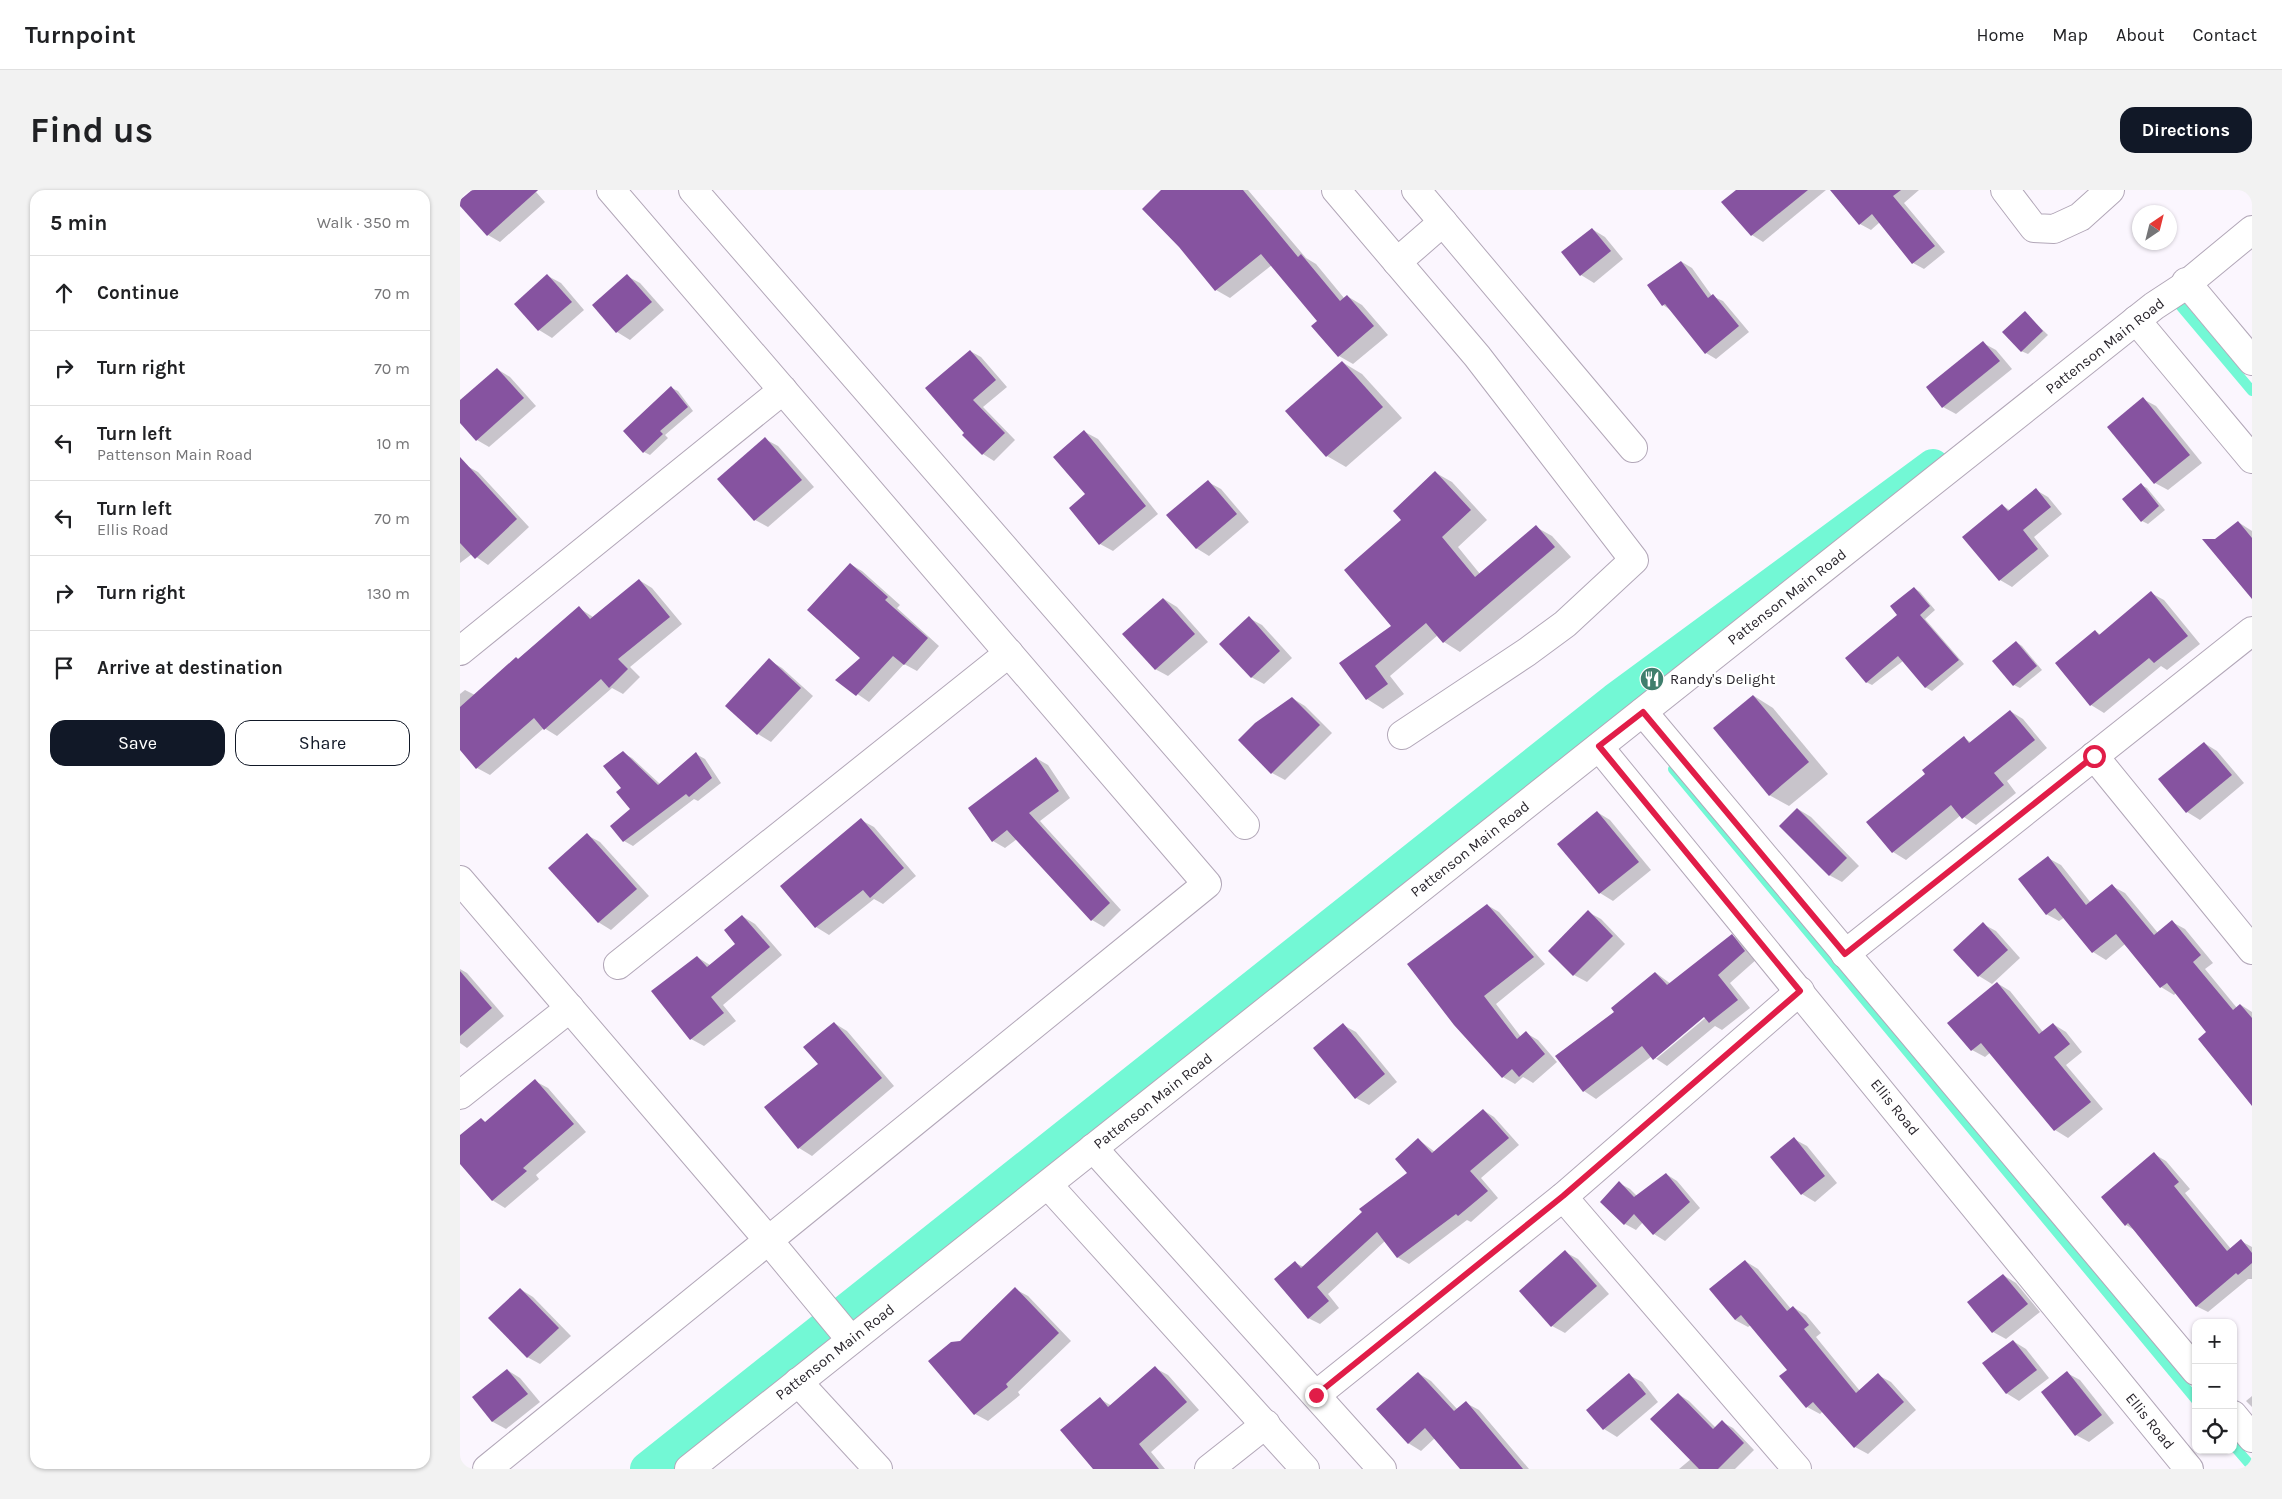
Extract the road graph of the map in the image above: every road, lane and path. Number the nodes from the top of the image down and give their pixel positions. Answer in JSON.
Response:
{"nodes":[{"id":1,"x":611,"y":190,"type":"edge"},
{"id":2,"x":693,"y":190,"type":"edge"},
{"id":3,"x":1336,"y":190,"type":"edge"},
{"id":4,"x":1416,"y":190,"type":"edge"},
{"id":5,"x":2005,"y":190,"type":"edge"},
{"id":6,"x":2110,"y":190,"type":"edge"},
{"id":7,"x":1443,"y":222,"type":"junction"},
{"id":8,"x":2252,"y":230,"type":"edge"},
{"id":9,"x":1397,"y":262,"type":"junction"},
{"id":10,"x":2184,"y":285,"type":"junction"},
{"id":11,"x":2145,"y":313,"type":"junction"},
{"id":12,"x":2252,"y":361,"type":"edge"},
{"id":13,"x":783,"y":390,"type":"junction"},
{"id":14,"x":1633,"y":448,"type":"dead end"},
{"id":15,"x":2252,"y":459,"type":"edge"},
{"id":16,"x":2252,"y":631,"type":"edge"},
{"id":17,"x":460,"y":651,"type":"edge"},
{"id":18,"x":1009,"y":654,"type":"junction"},
{"id":19,"x":1643,"y":712,"type":"junction"},
{"id":20,"x":1402,"y":734,"type":"dead end"},
{"id":21,"x":1599,"y":746,"type":"junction"},
{"id":22,"x":2094,"y":756,"type":"junction"},
{"id":23,"x":1245,"y":825,"type":"dead end"},
{"id":24,"x":460,"y":880,"type":"edge"},
{"id":25,"x":2252,"y":950,"type":"edge"},
{"id":26,"x":1845,"y":954,"type":"junction"},
{"id":27,"x":618,"y":965,"type":"dead end"},
{"id":28,"x":1800,"y":991,"type":"junction"},
{"id":29,"x":570,"y":1008,"type":"junction"},
{"id":30,"x":460,"y":1095,"type":"edge"},
{"id":31,"x":1093,"y":1148,"type":"junction"},
{"id":32,"x":1048,"y":1185,"type":"junction"},
{"id":33,"x":1563,"y":1196,"type":"junction"},
{"id":34,"x":773,"y":1246,"type":"junction"},
{"id":35,"x":846,"y":1334,"type":"junction"},
{"id":36,"x":2192,"y":1366,"type":"edge"},
{"id":37,"x":798,"y":1382,"type":"junction"},
{"id":38,"x":1316,"y":1395,"type":"junction"},
{"id":39,"x":2237,"y":1421,"type":"edge"},
{"id":40,"x":1266,"y":1424,"type":"junction"},
{"id":41,"x":2252,"y":1438,"type":"edge"},
{"id":42,"x":487,"y":1469,"type":"edge"},
{"id":43,"x":689,"y":1469,"type":"edge"},
{"id":44,"x":878,"y":1469,"type":"edge"},
{"id":45,"x":1209,"y":1469,"type":"edge"},
{"id":46,"x":1305,"y":1469,"type":"edge"},
{"id":47,"x":1382,"y":1469,"type":"edge"},
{"id":48,"x":1798,"y":1469,"type":"edge"},
{"id":49,"x":2189,"y":1469,"type":"edge"}],
"edges":[{"from":1,"to":13,"type":"street"},
{"from":2,"to":23,"type":"street"},
{"from":3,"to":9,"type":"street"},
{"from":4,"to":7,"type":"street"},
{"from":5,"to":6,"type":"street"},
{"from":7,"to":9,"type":"street"},
{"from":7,"to":14,"type":"street"},
{"from":8,"to":10,"type":"street","name":"Pattenson Main Road"},
{"from":9,"to":20,"type":"street"},
{"from":10,"to":11,"type":"street","name":"Pattenson Main Road"},
{"from":10,"to":12,"type":"street"},
{"from":11,"to":15,"type":"street"},
{"from":11,"to":19,"type":"street","name":"Pattenson Main Road"},
{"from":13,"to":17,"type":"street"},
{"from":13,"to":18,"type":"street"},
{"from":16,"to":22,"type":"street"},
{"from":18,"to":27,"type":"street"},
{"from":18,"to":34,"type":"street"},
{"from":19,"to":21,"type":"street","name":"Pattenson Main Road"},
{"from":19,"to":26,"type":"street"},
{"from":21,"to":28,"type":"street","name":"Ellis Road"},
{"from":21,"to":31,"type":"street","name":"Pattenson Main Road"},
{"from":22,"to":25,"type":"street"},
{"from":22,"to":26,"type":"street"},
{"from":24,"to":29,"type":"street"},
{"from":26,"to":36,"type":"street"},
{"from":28,"to":33,"type":"street"},
{"from":28,"to":49,"type":"street","name":"Ellis Road"},
{"from":29,"to":30,"type":"street"},
{"from":29,"to":34,"type":"street"},
{"from":31,"to":32,"type":"street","name":"Pattenson Main Road"},
{"from":31,"to":38,"type":"street"},
{"from":32,"to":35,"type":"street","name":"Pattenson Main Road"},
{"from":32,"to":40,"type":"street"},
{"from":33,"to":38,"type":"street"},
{"from":33,"to":48,"type":"street"},
{"from":34,"to":35,"type":"street"},
{"from":34,"to":42,"type":"street"},
{"from":35,"to":37,"type":"street","name":"Pattenson Main Road"},
{"from":37,"to":43,"type":"street","name":"Pattenson Main Road"},
{"from":37,"to":44,"type":"street"},
{"from":38,"to":47,"type":"street"},
{"from":39,"to":41,"type":"street"},
{"from":40,"to":45,"type":"street"},
{"from":40,"to":46,"type":"street"}]}
